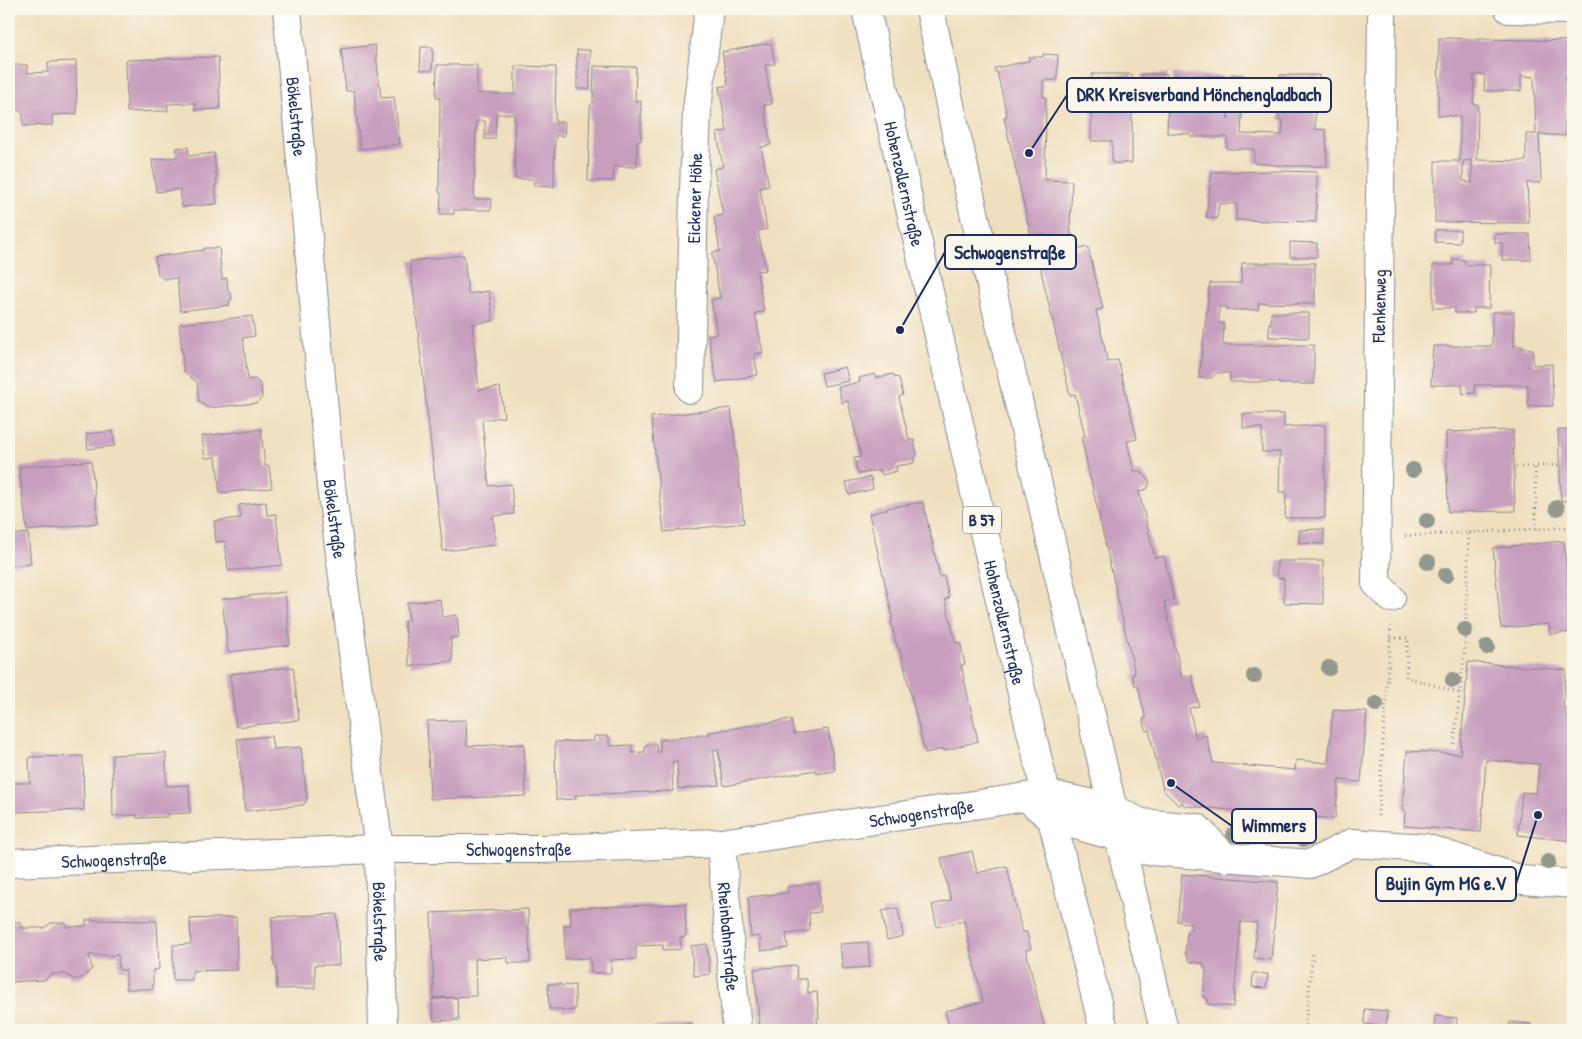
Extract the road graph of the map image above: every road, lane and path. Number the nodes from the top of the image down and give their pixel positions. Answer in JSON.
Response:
{"nodes":[{"id":1,"x":287,"y":9,"type":"edge"},
{"id":2,"x":709,"y":9,"type":"edge"},
{"id":3,"x":866,"y":9,"type":"edge"},
{"id":4,"x":930,"y":9,"type":"edge"},
{"id":5,"x":1382,"y":9,"type":"edge"},
{"id":6,"x":1510,"y":9,"type":"edge"},
{"id":7,"x":1573,"y":10,"type":"edge"},
{"id":8,"x":690,"y":389,"type":"dead end"},
{"id":9,"x":1536,"y":466,"type":"junction"},
{"id":10,"x":1559,"y":466,"type":"dead end"},
{"id":11,"x":1516,"y":468,"type":"dead end"},
{"id":12,"x":1573,"y":527,"type":"edge"},
{"id":13,"x":1536,"y":529,"type":"junction"},
{"id":14,"x":1470,"y":532,"type":"junction"},
{"id":15,"x":1377,"y":538,"type":"junction"},
{"id":16,"x":1391,"y":598,"type":"joint"},
{"id":17,"x":1391,"y":638,"type":"junction"},
{"id":18,"x":1460,"y":693,"type":"junction"},
{"id":19,"x":1454,"y":744,"type":"dead end"},
{"id":20,"x":1040,"y":803,"type":"junction"},
{"id":21,"x":1112,"y":808,"type":"junction"},
{"id":22,"x":1118,"y":837,"type":"junction"},
{"id":23,"x":721,"y":842,"type":"junction"},
{"id":24,"x":1376,"y":844,"type":"junction"},
{"id":25,"x":379,"y":849,"type":"junction"},
{"id":26,"x":1226,"y":858,"type":"junction"},
{"id":27,"x":9,"y":863,"type":"edge"},
{"id":28,"x":1573,"y":884,"type":"edge"},
{"id":29,"x":1313,"y":951,"type":"dead end"},
{"id":30,"x":383,"y":1030,"type":"edge"},
{"id":31,"x":737,"y":1030,"type":"edge"},
{"id":32,"x":1104,"y":1030,"type":"edge"},
{"id":33,"x":1164,"y":1030,"type":"edge"},
{"id":34,"x":1305,"y":1030,"type":"edge"}],
"edges":[{"from":1,"to":25,"type":"street","name":"Bökelstraße"},
{"from":2,"to":8,"type":"street","name":"Eickener Höhe"},
{"from":3,"to":20,"type":"street","name":"Hohenzollernstraße","number":"B 57"},
{"from":4,"to":21,"type":"street"},
{"from":5,"to":15,"type":"street","name":"Flenkenweg"},
{"from":6,"to":7,"type":"street"},
{"from":9,"to":10,"type":"path"},
{"from":9,"to":11,"type":"path"},
{"from":9,"to":13,"type":"path"},
{"from":12,"to":13,"type":"path"},
{"from":13,"to":14,"type":"path"},
{"from":14,"to":15,"type":"path"},
{"from":14,"to":18,"type":"path"},
{"from":15,"to":16,"type":"street","name":"Flenkenweg"},
{"from":16,"to":17,"type":"path"},
{"from":17,"to":18,"type":"path"},
{"from":17,"to":24,"type":"path"},
{"from":18,"to":19,"type":"path"},
{"from":20,"to":21,"type":"street","name":"Schwogenstraße"},
{"from":20,"to":22,"type":"street","name":"Schwogenstraße"},
{"from":20,"to":23,"type":"street","name":"Schwogenstraße"},
{"from":20,"to":32,"type":"street","name":"Hohenzollernstraße","number":"B 57"},
{"from":21,"to":22,"type":"street"},
{"from":21,"to":26,"type":"street","name":"Schwogenstraße"},
{"from":22,"to":26,"type":"street","name":"Schwogenstraße"},
{"from":22,"to":33,"type":"street"},
{"from":23,"to":25,"type":"street","name":"Schwogenstraße"},
{"from":23,"to":31,"type":"street","name":"Rheinbahnstraße"},
{"from":24,"to":26,"type":"street","name":"Schwogenstraße"},
{"from":24,"to":28,"type":"street","name":"Schwogenstraße"},
{"from":25,"to":27,"type":"street","name":"Schwogenstraße"},
{"from":25,"to":30,"type":"street","name":"Bökelstraße"},
{"from":29,"to":34,"type":"path"}]}
